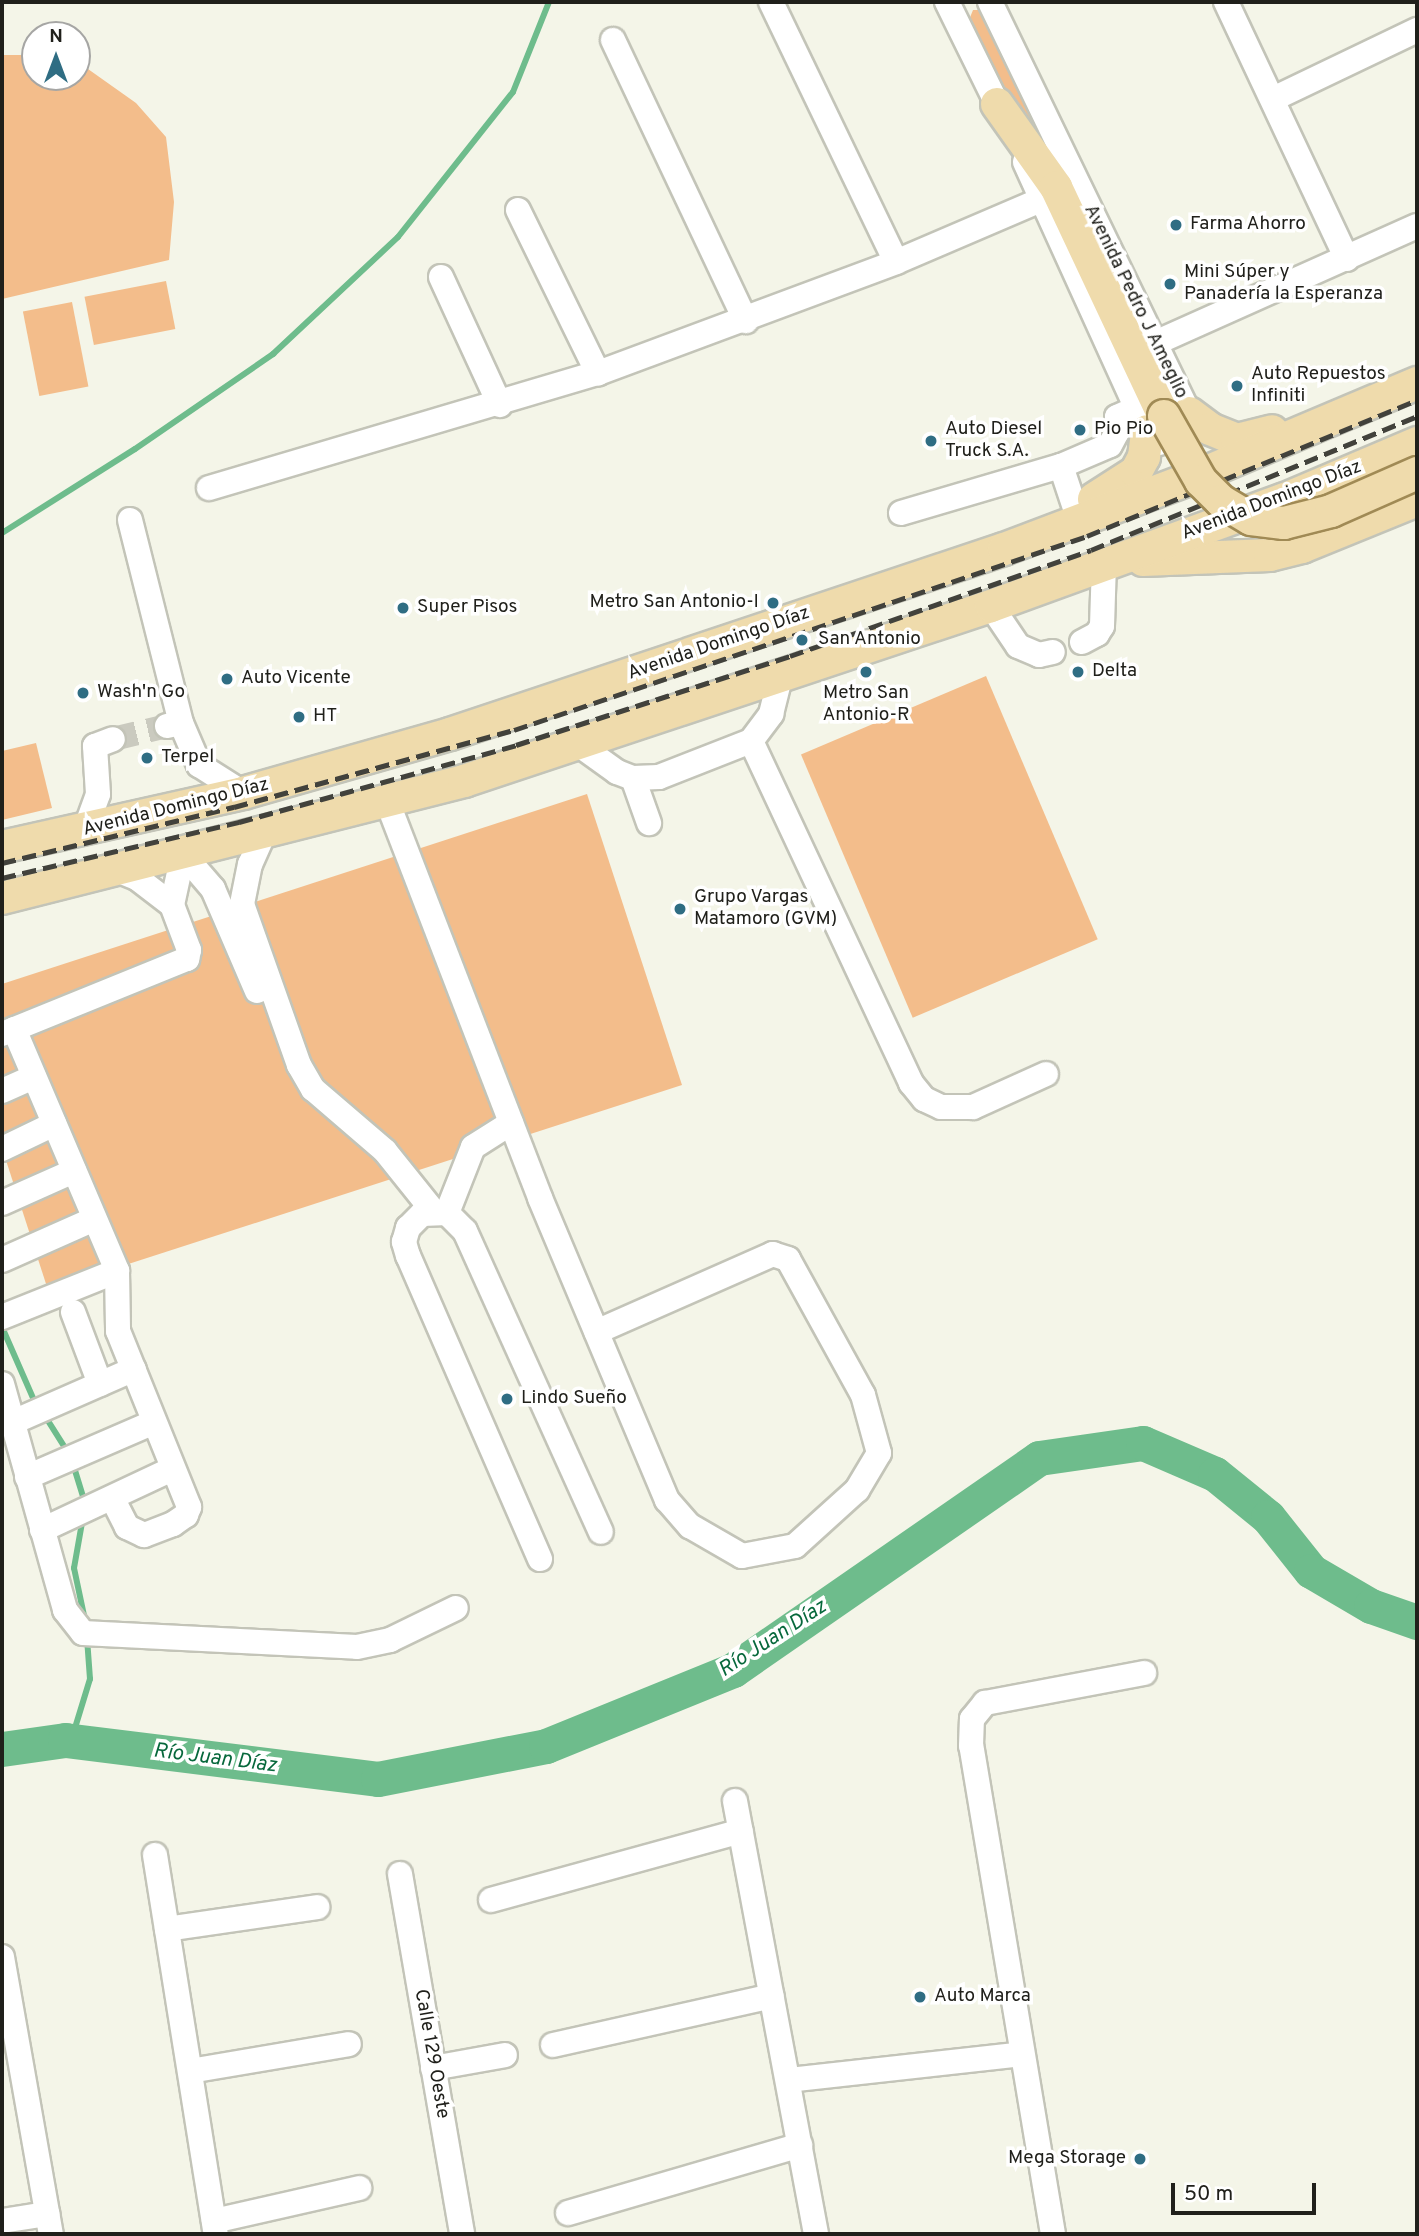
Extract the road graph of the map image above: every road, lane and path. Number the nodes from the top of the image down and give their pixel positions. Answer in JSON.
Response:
{"nodes":[{"id":1,"x":771,"y":2,"type":"edge"},
{"id":2,"x":990,"y":2,"type":"edge"},
{"id":3,"x":1226,"y":2,"type":"edge"},
{"id":4,"x":955,"y":4,"type":"edge"},
{"id":5,"x":1417,"y":30,"type":"edge"},
{"id":6,"x":613,"y":40,"type":"dead end"},
{"id":7,"x":1273,"y":99,"type":"junction"},
{"id":8,"x":997,"y":104,"type":"junction"},
{"id":9,"x":1043,"y":199,"type":"junction"},
{"id":10,"x":518,"y":210,"type":"dead end"},
{"id":11,"x":1417,"y":226,"type":"edge"},
{"id":12,"x":1347,"y":259,"type":"junction"},
{"id":13,"x":896,"y":262,"type":"junction"},
{"id":14,"x":441,"y":277,"type":"dead end"},
{"id":15,"x":746,"y":321,"type":"junction"},
{"id":16,"x":1153,"y":344,"type":"junction"},
{"id":17,"x":1417,"y":367,"type":"edge"},
{"id":18,"x":598,"y":373,"type":"junction"},
{"id":19,"x":1417,"y":383,"type":"edge"},
{"id":20,"x":500,"y":405,"type":"junction"},
{"id":21,"x":1160,"y":417,"type":"junction"},
{"id":22,"x":1417,"y":443,"type":"edge"},
{"id":23,"x":1061,"y":466,"type":"junction"},
{"id":24,"x":1417,"y":473,"type":"edge"},
{"id":25,"x":209,"y":488,"type":"dead end"},
{"id":26,"x":1417,"y":500,"type":"edge"},
{"id":27,"x":1075,"y":508,"type":"junction"},
{"id":28,"x":901,"y":513,"type":"dead end"},
{"id":29,"x":130,"y":520,"type":"dead end"},
{"id":30,"x":1004,"y":549,"type":"junction"},
{"id":31,"x":1110,"y":562,"type":"junction"},
{"id":32,"x":991,"y":606,"type":"junction"},
{"id":33,"x":1082,"y":642,"type":"dead end"},
{"id":34,"x":1053,"y":652,"type":"dead end"},
{"id":35,"x":780,"y":679,"type":"junction"},
{"id":36,"x":113,"y":739,"type":"tunnel mouth"},
{"id":37,"x":751,"y":741,"type":"junction"},
{"id":38,"x":578,"y":744,"type":"junction"},
{"id":39,"x":633,"y":778,"type":"junction"},
{"id":40,"x":243,"y":793,"type":"junction"},
{"id":41,"x":387,"y":801,"type":"junction"},
{"id":42,"x":649,"y":823,"type":"dead end"},
{"id":43,"x":85,"y":830,"type":"junction"},
{"id":44,"x":264,"y":833,"type":"junction"},
{"id":45,"x":2,"y":847,"type":"edge"},
{"id":46,"x":183,"y":854,"type":"junction"},
{"id":47,"x":120,"y":871,"type":"junction"},
{"id":48,"x":2,"y":898,"type":"edge"},
{"id":49,"x":172,"y":905,"type":"junction"},
{"id":50,"x":8,"y":1031,"type":"edge"},
{"id":51,"x":1046,"y":1074,"type":"dead end"},
{"id":52,"x":34,"y":1077,"type":"junction"},
{"id":53,"x":2,"y":1091,"type":"edge"},
{"id":54,"x":511,"y":1123,"type":"junction"},
{"id":55,"x":54,"y":1124,"type":"junction"},
{"id":56,"x":2,"y":1149,"type":"edge"},
{"id":57,"x":74,"y":1171,"type":"junction"},
{"id":58,"x":2,"y":1203,"type":"edge"},
{"id":59,"x":431,"y":1214,"type":"junction"},
{"id":60,"x":94,"y":1219,"type":"junction"},
{"id":61,"x":2,"y":1260,"type":"edge"},
{"id":62,"x":117,"y":1271,"type":"junction"},
{"id":63,"x":73,"y":1312,"type":"dead end"},
{"id":64,"x":2,"y":1317,"type":"edge"},
{"id":65,"x":596,"y":1332,"type":"junction"},
{"id":66,"x":134,"y":1369,"type":"junction"},
{"id":67,"x":2,"y":1384,"type":"edge"},
{"id":68,"x":100,"y":1384,"type":"junction"},
{"id":69,"x":154,"y":1422,"type":"junction"},
{"id":70,"x":12,"y":1423,"type":"junction"},
{"id":71,"x":172,"y":1469,"type":"junction"},
{"id":72,"x":27,"y":1477,"type":"junction"},
{"id":73,"x":113,"y":1499,"type":"junction"},
{"id":74,"x":42,"y":1530,"type":"junction"},
{"id":75,"x":601,"y":1532,"type":"dead end"},
{"id":76,"x":540,"y":1559,"type":"dead end"},
{"id":77,"x":456,"y":1608,"type":"dead end"},
{"id":78,"x":1144,"y":1673,"type":"dead end"},
{"id":79,"x":735,"y":1801,"type":"dead end"},
{"id":80,"x":741,"y":1831,"type":"junction"},
{"id":81,"x":155,"y":1855,"type":"dead end"},
{"id":82,"x":400,"y":1874,"type":"dead end"},
{"id":83,"x":491,"y":1900,"type":"dead end"},
{"id":84,"x":317,"y":1907,"type":"dead end"},
{"id":85,"x":167,"y":1929,"type":"junction"},
{"id":86,"x":2,"y":1957,"type":"edge"},
{"id":87,"x":772,"y":1996,"type":"junction"},
{"id":88,"x":349,"y":2044,"type":"dead end"},
{"id":89,"x":553,"y":2045,"type":"dead end"},
{"id":90,"x":1022,"y":2054,"type":"junction"},
{"id":91,"x":505,"y":2055,"type":"dead end"},
{"id":92,"x":433,"y":2068,"type":"junction"},
{"id":93,"x":190,"y":2071,"type":"junction"},
{"id":94,"x":788,"y":2080,"type":"junction"},
{"id":95,"x":800,"y":2145,"type":"junction"},
{"id":96,"x":359,"y":2188,"type":"dead end"},
{"id":97,"x":568,"y":2213,"type":"dead end"},
{"id":98,"x":2,"y":2221,"type":"edge"},
{"id":99,"x":49,"y":2224,"type":"edge"},
{"id":100,"x":215,"y":2228,"type":"edge"},
{"id":101,"x":462,"y":2234,"type":"edge"},
{"id":102,"x":816,"y":2234,"type":"edge"},
{"id":103,"x":1053,"y":2234,"type":"edge"}],
"edges":[{"from":1,"to":13,"type":"street"},
{"from":2,"to":16,"type":"street","name":"Avenida Pedro J Ameglio"},
{"from":3,"to":7,"type":"street"},
{"from":4,"to":8,"type":"street","name":"Avenida Pedro J Ameglio"},
{"from":5,"to":7,"type":"street"},
{"from":6,"to":15,"type":"street"},
{"from":7,"to":12,"type":"street"},
{"from":8,"to":9,"type":"street","name":"Avenida Pedro J Ameglio"},
{"from":8,"to":21,"type":"main road"},
{"from":9,"to":13,"type":"street"},
{"from":9,"to":21,"type":"street","name":"Avenida Pedro J Ameglio"},
{"from":10,"to":18,"type":"street"},
{"from":11,"to":12,"type":"street"},
{"from":12,"to":16,"type":"street"},
{"from":13,"to":15,"type":"street"},
{"from":14,"to":20,"type":"street"},
{"from":15,"to":18,"type":"street"},
{"from":16,"to":21,"type":"street","name":"Avenida Pedro J Ameglio"},
{"from":17,"to":21,"type":"main road"},
{"from":18,"to":20,"type":"street"},
{"from":19,"to":30,"type":"main road","name":"Avenida Domingo Díaz"},
{"from":20,"to":25,"type":"street"},
{"from":21,"to":23,"type":"street"},
{"from":21,"to":24,"type":"main road","bridge":true},
{"from":21,"to":27,"type":"main road"},
{"from":22,"to":31,"type":"main road","name":"Avenida Domingo Díaz"},
{"from":23,"to":27,"type":"street"},
{"from":23,"to":28,"type":"street"},
{"from":26,"to":31,"type":"main road"},
{"from":27,"to":30,"type":"main road"},
{"from":29,"to":40,"type":"street"},
{"from":30,"to":40,"type":"main road","name":"Avenida Domingo Díaz"},
{"from":31,"to":32,"type":"main road","name":"Avenida Domingo Díaz"},
{"from":31,"to":33,"type":"street"},
{"from":32,"to":34,"type":"street"},
{"from":32,"to":35,"type":"main road","name":"Avenida Domingo Díaz"},
{"from":35,"to":37,"type":"street"},
{"from":35,"to":38,"type":"main road","name":"Avenida Domingo Díaz"},
{"from":36,"to":43,"type":"street"},
{"from":37,"to":39,"type":"street"},
{"from":37,"to":51,"type":"street"},
{"from":38,"to":39,"type":"street"},
{"from":38,"to":41,"type":"main road","name":"Avenida Domingo Díaz"},
{"from":39,"to":42,"type":"street"},
{"from":40,"to":43,"type":"main road","name":"Avenida Domingo Díaz"},
{"from":41,"to":44,"type":"main road","name":"Avenida Domingo Díaz"},
{"from":41,"to":54,"type":"street"},
{"from":43,"to":45,"type":"main road","name":"Avenida Domingo Díaz"},
{"from":44,"to":46,"type":"main road","name":"Avenida Domingo Díaz"},
{"from":44,"to":59,"type":"street"},
{"from":46,"to":47,"type":"main road","name":"Avenida Domingo Díaz"},
{"from":46,"to":49,"type":"street"},
{"from":46,"to":59,"type":"street"},
{"from":47,"to":48,"type":"main road","name":"Avenida Domingo Díaz"},
{"from":47,"to":49,"type":"street"},
{"from":49,"to":50,"type":"street"},
{"from":50,"to":52,"type":"street"},
{"from":52,"to":53,"type":"street"},
{"from":52,"to":55,"type":"street"},
{"from":54,"to":59,"type":"street"},
{"from":54,"to":65,"type":"street"},
{"from":55,"to":56,"type":"street"},
{"from":55,"to":57,"type":"street"},
{"from":57,"to":58,"type":"street"},
{"from":57,"to":60,"type":"street"},
{"from":59,"to":75,"type":"street"},
{"from":59,"to":76,"type":"street"},
{"from":60,"to":61,"type":"street"},
{"from":60,"to":62,"type":"street"},
{"from":62,"to":64,"type":"street"},
{"from":62,"to":66,"type":"street"},
{"from":63,"to":68,"type":"street"},
{"from":65,"to":65,"type":"street"},
{"from":66,"to":68,"type":"street"},
{"from":66,"to":69,"type":"street"},
{"from":67,"to":70,"type":"street"},
{"from":68,"to":70,"type":"street"},
{"from":69,"to":71,"type":"street"},
{"from":69,"to":72,"type":"street"},
{"from":70,"to":72,"type":"street"},
{"from":71,"to":73,"type":"street"},
{"from":71,"to":73,"type":"street"},
{"from":72,"to":74,"type":"street"},
{"from":73,"to":74,"type":"street"},
{"from":74,"to":77,"type":"street"},
{"from":78,"to":90,"type":"street"},
{"from":79,"to":80,"type":"street"},
{"from":80,"to":83,"type":"street"},
{"from":80,"to":87,"type":"street"},
{"from":81,"to":85,"type":"street"},
{"from":82,"to":92,"type":"street","name":"Calle 129 Oeste"},
{"from":84,"to":85,"type":"street"},
{"from":85,"to":93,"type":"street"},
{"from":86,"to":99,"type":"street"},
{"from":87,"to":89,"type":"street"},
{"from":87,"to":94,"type":"street"},
{"from":88,"to":93,"type":"street"},
{"from":90,"to":94,"type":"street"},
{"from":90,"to":103,"type":"street"},
{"from":91,"to":92,"type":"street"},
{"from":92,"to":101,"type":"street","name":"Calle 129 Oeste"},
{"from":93,"to":100,"type":"street"},
{"from":94,"to":95,"type":"street"},
{"from":95,"to":97,"type":"street"},
{"from":95,"to":102,"type":"street"},
{"from":96,"to":100,"type":"street"},
{"from":98,"to":99,"type":"street"}]}
